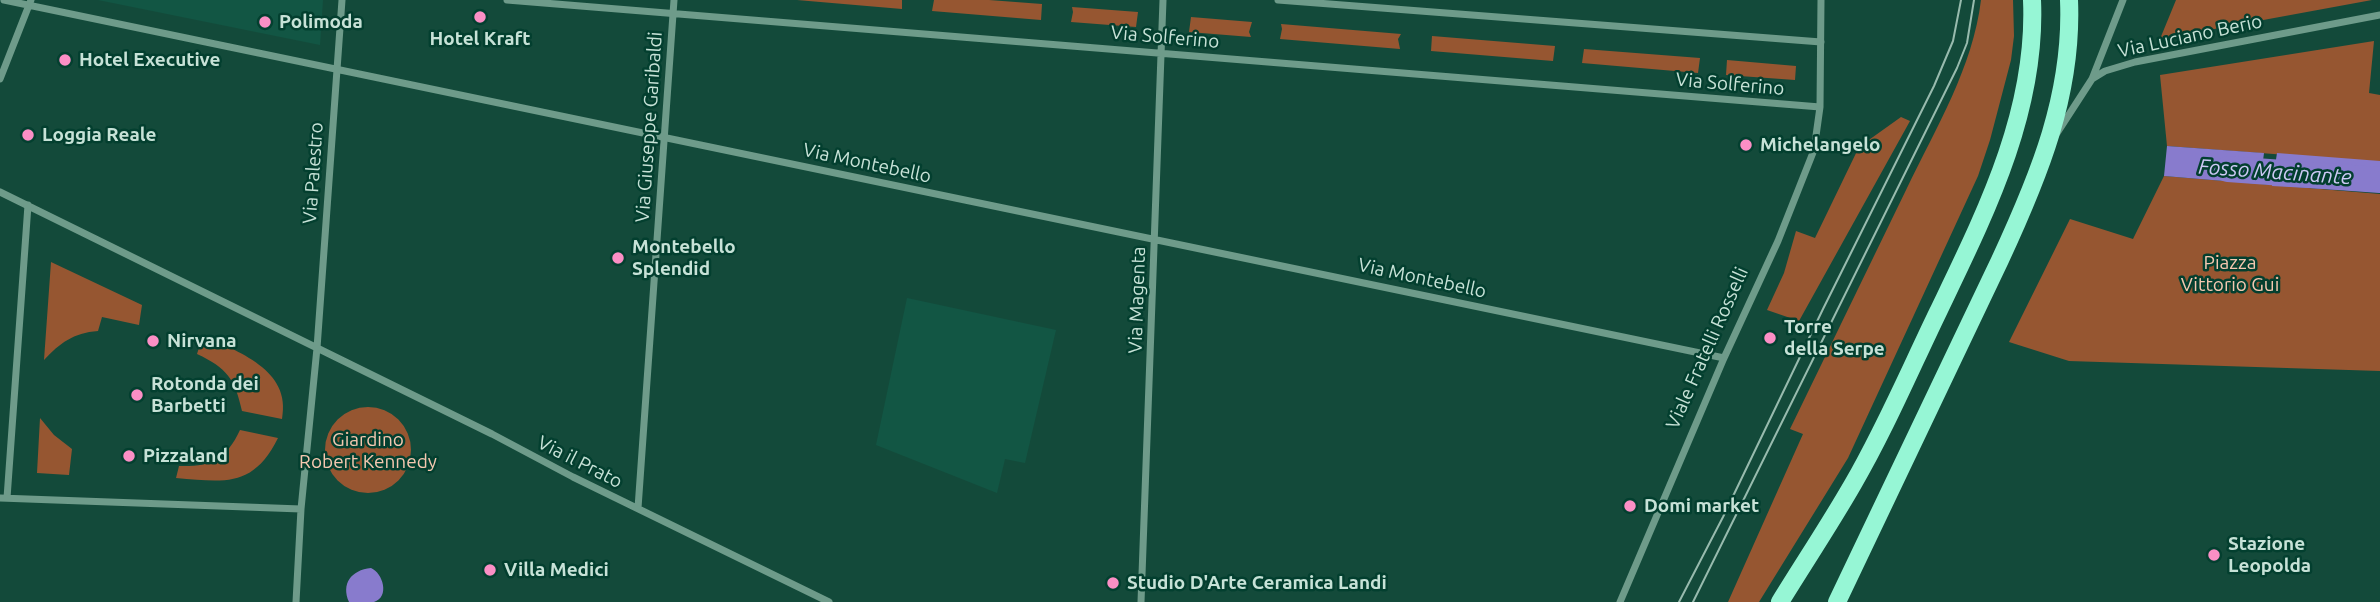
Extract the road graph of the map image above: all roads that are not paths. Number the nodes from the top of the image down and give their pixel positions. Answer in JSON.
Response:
{"nodes":[{"id":1,"x":4,"y":0,"type":"edge"},
{"id":2,"x":342,"y":0,"type":"edge"},
{"id":3,"x":508,"y":0,"type":"edge"},
{"id":4,"x":674,"y":0,"type":"edge"},
{"id":5,"x":1163,"y":0,"type":"edge"},
{"id":6,"x":1278,"y":0,"type":"edge"},
{"id":7,"x":1821,"y":0,"type":"edge"},
{"id":8,"x":2032,"y":0,"type":"edge"},
{"id":9,"x":2069,"y":0,"type":"edge"},
{"id":10,"x":2123,"y":0,"type":"edge"},
{"id":11,"x":30,"y":3,"type":"edge"},
{"id":12,"x":673,"y":14,"type":"junction"},
{"id":13,"x":2380,"y":15,"type":"edge"},
{"id":14,"x":1821,"y":42,"type":"junction"},
{"id":15,"x":1162,"y":53,"type":"junction"},
{"id":16,"x":336,"y":68,"type":"junction"},
{"id":17,"x":0,"y":79,"type":"edge"},
{"id":18,"x":2092,"y":79,"type":"junction"},
{"id":19,"x":1820,"y":107,"type":"junction"},
{"id":20,"x":664,"y":138,"type":"junction"},
{"id":21,"x":2048,"y":148,"type":"junction"},
{"id":22,"x":0,"y":192,"type":"edge"},
{"id":23,"x":28,"y":205,"type":"junction"},
{"id":24,"x":1155,"y":238,"type":"junction"},
{"id":25,"x":317,"y":348,"type":"junction"},
{"id":26,"x":1724,"y":358,"type":"junction"},
{"id":27,"x":4,"y":498,"type":"edge"},
{"id":28,"x":638,"y":508,"type":"junction"},
{"id":29,"x":301,"y":509,"type":"junction"},
{"id":30,"x":296,"y":602,"type":"edge"},
{"id":31,"x":829,"y":602,"type":"edge"},
{"id":32,"x":1141,"y":602,"type":"edge"},
{"id":33,"x":1620,"y":602,"type":"edge"},
{"id":34,"x":1780,"y":602,"type":"edge"},
{"id":35,"x":1836,"y":602,"type":"edge"}],
"edges":[{"from":1,"to":11,"type":"street","name":"Via Montebello"},
{"from":2,"to":16,"type":"street","name":"Via Palestro"},
{"from":3,"to":12,"type":"street","name":"Via Solferino"},
{"from":4,"to":12,"type":"street","name":"Via Giuseppe Garibaldi"},
{"from":5,"to":15,"type":"street","name":"Via Magenta"},
{"from":6,"to":14,"type":"street"},
{"from":7,"to":14,"type":"street","name":"Viale Fratelli Rosselli"},
{"from":8,"to":34,"type":"main road"},
{"from":9,"to":21,"type":"main road"},
{"from":10,"to":18,"type":"street"},
{"from":11,"to":16,"type":"street","name":"Via Montebello"},
{"from":11,"to":17,"type":"street"},
{"from":12,"to":15,"type":"street","name":"Via Solferino"},
{"from":12,"to":20,"type":"street","name":"Via Giuseppe Garibaldi"},
{"from":13,"to":18,"type":"street","name":"Via Luciano Berio"},
{"from":14,"to":19,"type":"street","name":"Viale Fratelli Rosselli"},
{"from":15,"to":19,"type":"street","name":"Via Solferino"},
{"from":15,"to":24,"type":"street","name":"Via Magenta"},
{"from":16,"to":20,"type":"street","name":"Via Montebello"},
{"from":16,"to":25,"type":"street","name":"Via Palestro"},
{"from":18,"to":21,"type":"street"},
{"from":19,"to":26,"type":"street","name":"Viale Fratelli Rosselli"},
{"from":20,"to":24,"type":"street","name":"Via Montebello"},
{"from":20,"to":28,"type":"street","name":"Via Giuseppe Garibaldi"},
{"from":21,"to":35,"type":"main road"},
{"from":22,"to":23,"type":"street","name":"Via il Prato"},
{"from":23,"to":25,"type":"street","name":"Via il Prato"},
{"from":23,"to":27,"type":"street"},
{"from":24,"to":26,"type":"street","name":"Via Montebello"},
{"from":24,"to":32,"type":"street","name":"Via Magenta"},
{"from":25,"to":28,"type":"street","name":"Via il Prato"},
{"from":25,"to":29,"type":"street"},
{"from":26,"to":33,"type":"street","name":"Viale Fratelli Rosselli"},
{"from":27,"to":29,"type":"street"},
{"from":28,"to":31,"type":"street","name":"Via il Prato"},
{"from":29,"to":30,"type":"street"}]}
